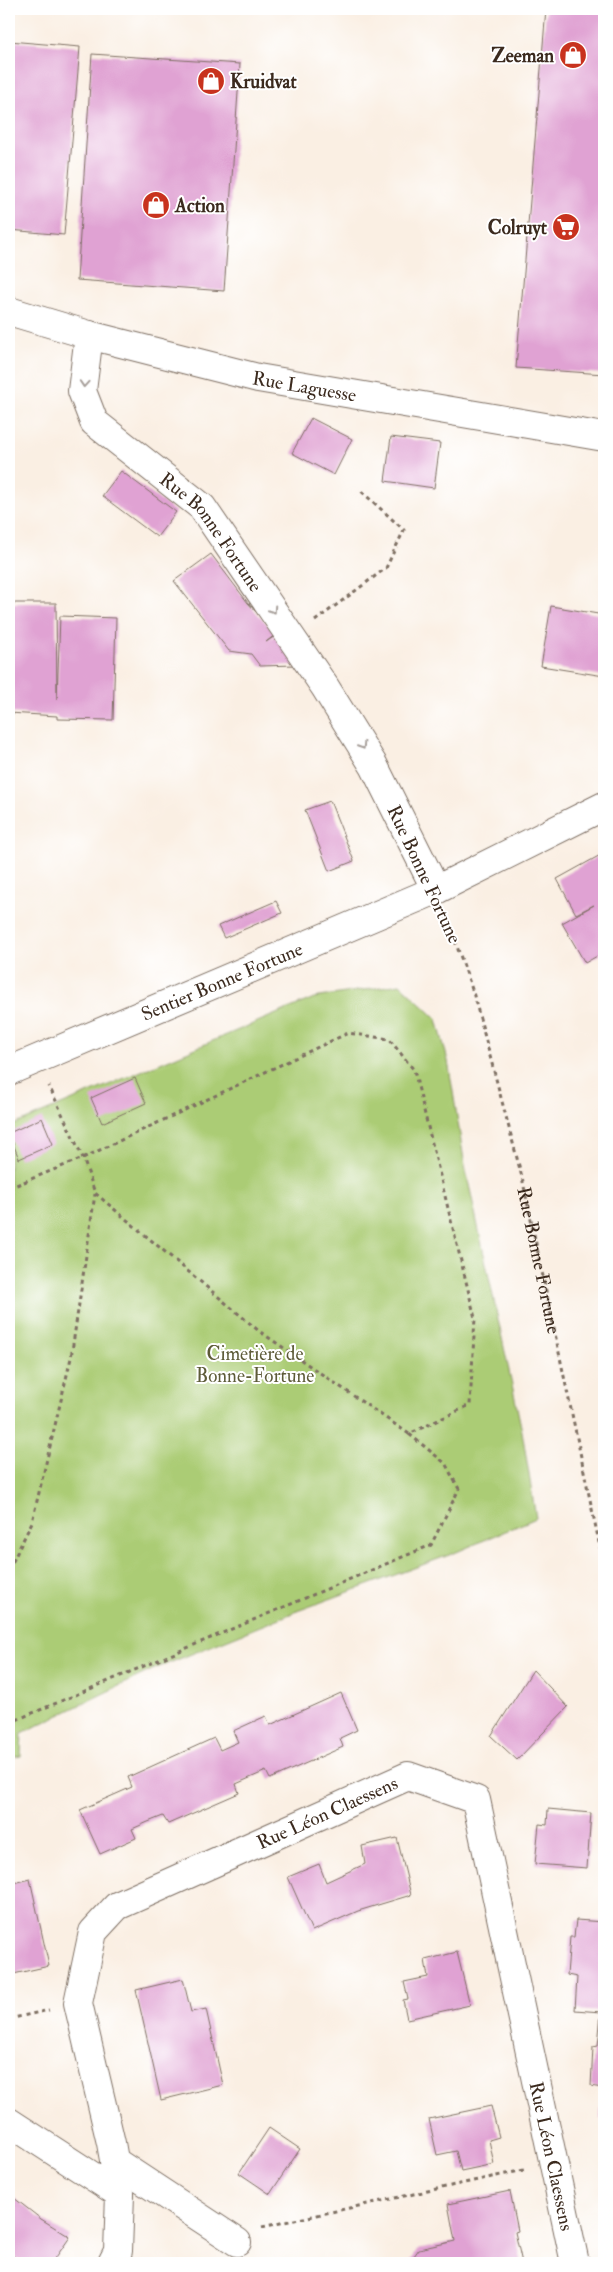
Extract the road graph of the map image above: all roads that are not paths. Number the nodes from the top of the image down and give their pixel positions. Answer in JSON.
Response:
{"nodes":[{"id":1,"x":9,"y":311,"type":"edge"},
{"id":2,"x":89,"y":336,"type":"junction"},
{"id":3,"x":604,"y":437,"type":"edge"},
{"id":4,"x":604,"y":806,"type":"edge"},
{"id":5,"x":436,"y":890,"type":"junction"},
{"id":6,"x":9,"y":1071,"type":"edge"},
{"id":7,"x":9,"y":2122,"type":"edge"},
{"id":8,"x":114,"y":2161,"type":"junction"},
{"id":9,"x":120,"y":2194,"type":"junction"},
{"id":10,"x":237,"y":2242,"type":"road end"},
{"id":11,"x":112,"y":2263,"type":"edge"},
{"id":12,"x":575,"y":2263,"type":"edge"}],
"edges":[{"from":1,"to":2,"type":"street","name":"Rue Laguesse"},
{"from":2,"to":3,"type":"street","name":"Rue Laguesse"},
{"from":2,"to":5,"type":"street","name":"Rue Bonne Fortune","one_way":true},
{"from":4,"to":5,"type":"street","name":"Sentier Bonne Fortune"},
{"from":5,"to":6,"type":"street","name":"Sentier Bonne Fortune"},
{"from":7,"to":9,"type":"street"},
{"from":8,"to":9,"type":"street","name":"Rue Léon Claessens"},
{"from":8,"to":10,"type":"street"},
{"from":8,"to":12,"type":"street","name":"Rue Léon Claessens"},
{"from":9,"to":11,"type":"street","name":"Rue Léon Claessens"}]}
